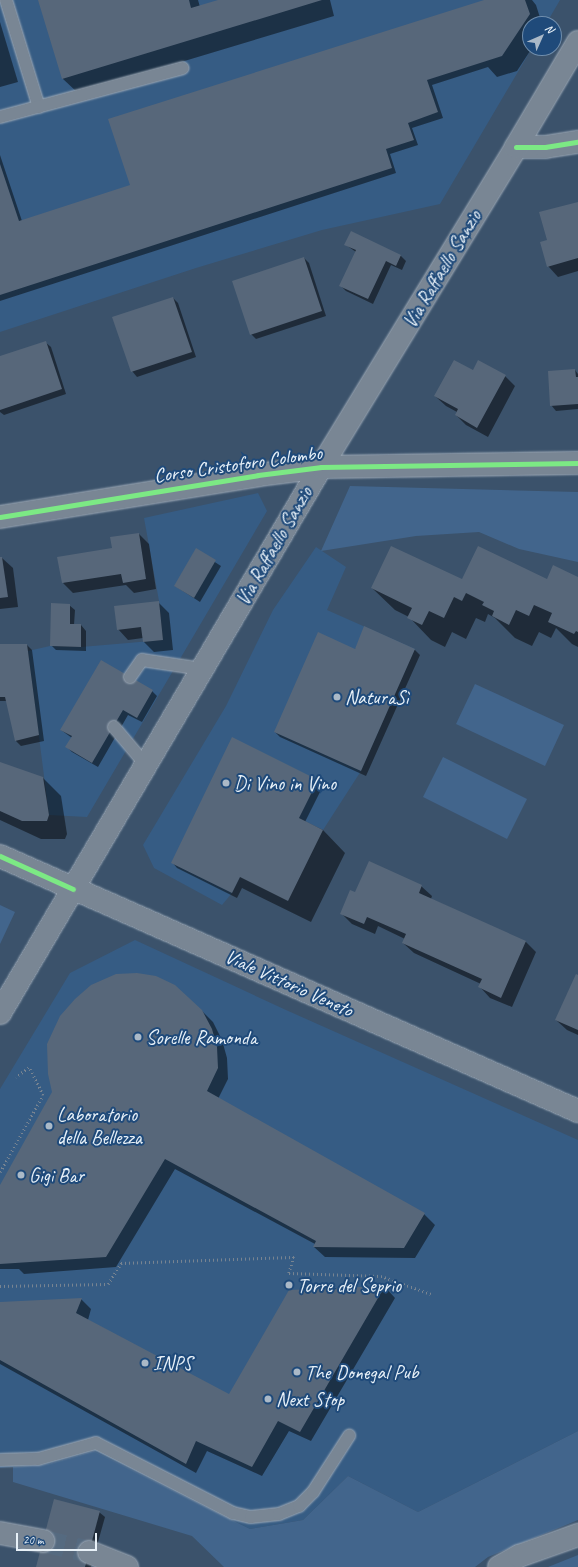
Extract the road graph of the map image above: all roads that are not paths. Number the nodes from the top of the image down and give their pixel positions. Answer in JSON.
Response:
{"nodes":[{"id":1,"x":6,"y":0,"type":"edge"},
{"id":2,"x":578,"y":42,"type":"edge"},
{"id":3,"x":183,"y":68,"type":"dead end"},
{"id":4,"x":39,"y":107,"type":"junction"},
{"id":5,"x":0,"y":117,"type":"edge"},
{"id":6,"x":578,"y":142,"type":"edge"},
{"id":7,"x":516,"y":147,"type":"junction"},
{"id":8,"x":578,"y":463,"type":"edge"},
{"id":9,"x":321,"y":467,"type":"junction"},
{"id":10,"x":0,"y":517,"type":"edge"},
{"id":11,"x":202,"y":668,"type":"junction"},
{"id":12,"x":130,"y":677,"type":"dead end"},
{"id":13,"x":114,"y":727,"type":"dead end"},
{"id":14,"x":146,"y":765,"type":"junction"},
{"id":15,"x":0,"y":856,"type":"edge"},
{"id":16,"x":72,"y":889,"type":"junction"},
{"id":17,"x":0,"y":1013,"type":"edge"},
{"id":18,"x":578,"y":1111,"type":"edge"},
{"id":19,"x":349,"y":1436,"type":"dead end"},
{"id":20,"x":0,"y":1460,"type":"edge"},
{"id":21,"x":0,"y":1533,"type":"edge"},
{"id":22,"x":578,"y":1535,"type":"edge"},
{"id":23,"x":43,"y":1541,"type":"tunnel mouth"},
{"id":24,"x":89,"y":1552,"type":"tunnel mouth"},
{"id":25,"x":127,"y":1567,"type":"edge"},
{"id":26,"x":499,"y":1567,"type":"edge"}],
"edges":[{"from":1,"to":4,"type":"lane"},
{"from":2,"to":7,"type":"main road","name":"Via Raffaello Sanzio"},
{"from":3,"to":4,"type":"lane"},
{"from":4,"to":5,"type":"lane"},
{"from":6,"to":7,"type":"main road"},
{"from":7,"to":9,"type":"main road","name":"Via Raffaello Sanzio"},
{"from":8,"to":9,"type":"main road","name":"Corso Cristoforo Colombo"},
{"from":9,"to":10,"type":"main road","name":"Corso Cristoforo Colombo"},
{"from":9,"to":11,"type":"main road","name":"Via Raffaello Sanzio"},
{"from":11,"to":12,"type":"lane"},
{"from":11,"to":14,"type":"main road","name":"Via Raffaello Sanzio"},
{"from":13,"to":14,"type":"lane"},
{"from":14,"to":16,"type":"main road","name":"Via Raffaello Sanzio"},
{"from":15,"to":16,"type":"main road","name":"Viale Vittorio Veneto"},
{"from":16,"to":17,"type":"main road","name":"Via Raffaello Sanzio"},
{"from":16,"to":18,"type":"main road","name":"Viale Vittorio Veneto"},
{"from":19,"to":20,"type":"lane"},
{"from":21,"to":23,"type":"main road"},
{"from":22,"to":26,"type":"main road"},
{"from":24,"to":25,"type":"main road"}]}
